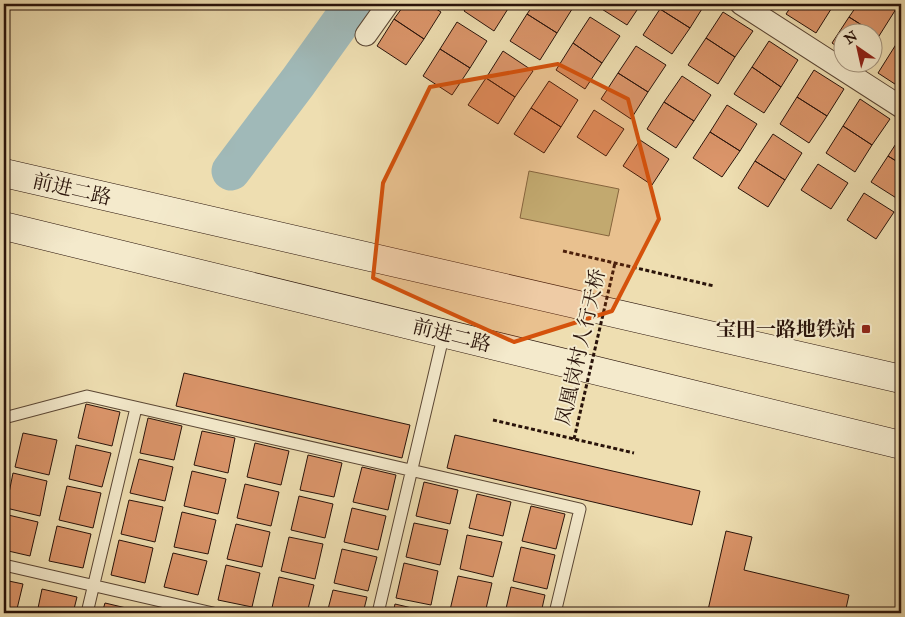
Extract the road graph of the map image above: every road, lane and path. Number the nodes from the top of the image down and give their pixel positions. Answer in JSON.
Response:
{"nodes":[{"id":1,"x":388,"y":4,"type":"edge"},
{"id":2,"x":741,"y":4,"type":"edge"},
{"id":3,"x":366,"y":35,"type":"dead end"},
{"id":4,"x":901,"y":107,"type":"edge"},
{"id":5,"x":4,"y":173,"type":"edge"},
{"id":6,"x":4,"y":226,"type":"edge"},
{"id":7,"x":563,"y":251,"type":"dead end"},
{"id":8,"x":615,"y":263,"type":"junction"},
{"id":9,"x":714,"y":286,"type":"dead end"},
{"id":10,"x":444,"y":333,"type":"junction"},
{"id":11,"x":901,"y":379,"type":"edge"},
{"id":12,"x":136,"y":408,"type":"junction"},
{"id":13,"x":4,"y":418,"type":"edge"},
{"id":14,"x":493,"y":420,"type":"dead end"},
{"id":15,"x":574,"y":439,"type":"junction"},
{"id":16,"x":901,"y":445,"type":"edge"},
{"id":17,"x":634,"y":453,"type":"dead end"},
{"id":18,"x":412,"y":471,"type":"junction"},
{"id":19,"x":4,"y":565,"type":"edge"},
{"id":20,"x":94,"y":586,"type":"junction"},
{"id":21,"x":87,"y":613,"type":"edge"},
{"id":22,"x":213,"y":613,"type":"edge"},
{"id":23,"x":378,"y":613,"type":"edge"},
{"id":24,"x":556,"y":613,"type":"edge"}],
"edges":[{"from":1,"to":3,"type":"street"},
{"from":2,"to":4,"type":"street"},
{"from":5,"to":11,"type":"main road","name":"前进二路"},
{"from":6,"to":10,"type":"main road","name":"前进二路"},
{"from":7,"to":8,"type":"path"},
{"from":8,"to":9,"type":"path"},
{"from":8,"to":15,"type":"path","name":"凤凰岗村人行天桥","bridge":true},
{"from":10,"to":16,"type":"main road","name":"前进二路"},
{"from":10,"to":18,"type":"lane"},
{"from":12,"to":13,"type":"lane"},
{"from":12,"to":18,"type":"lane"},
{"from":12,"to":20,"type":"lane"},
{"from":14,"to":15,"type":"path"},
{"from":15,"to":17,"type":"path"},
{"from":18,"to":23,"type":"lane"},
{"from":18,"to":24,"type":"lane"},
{"from":19,"to":20,"type":"lane"},
{"from":20,"to":21,"type":"lane"},
{"from":20,"to":22,"type":"lane"}]}
